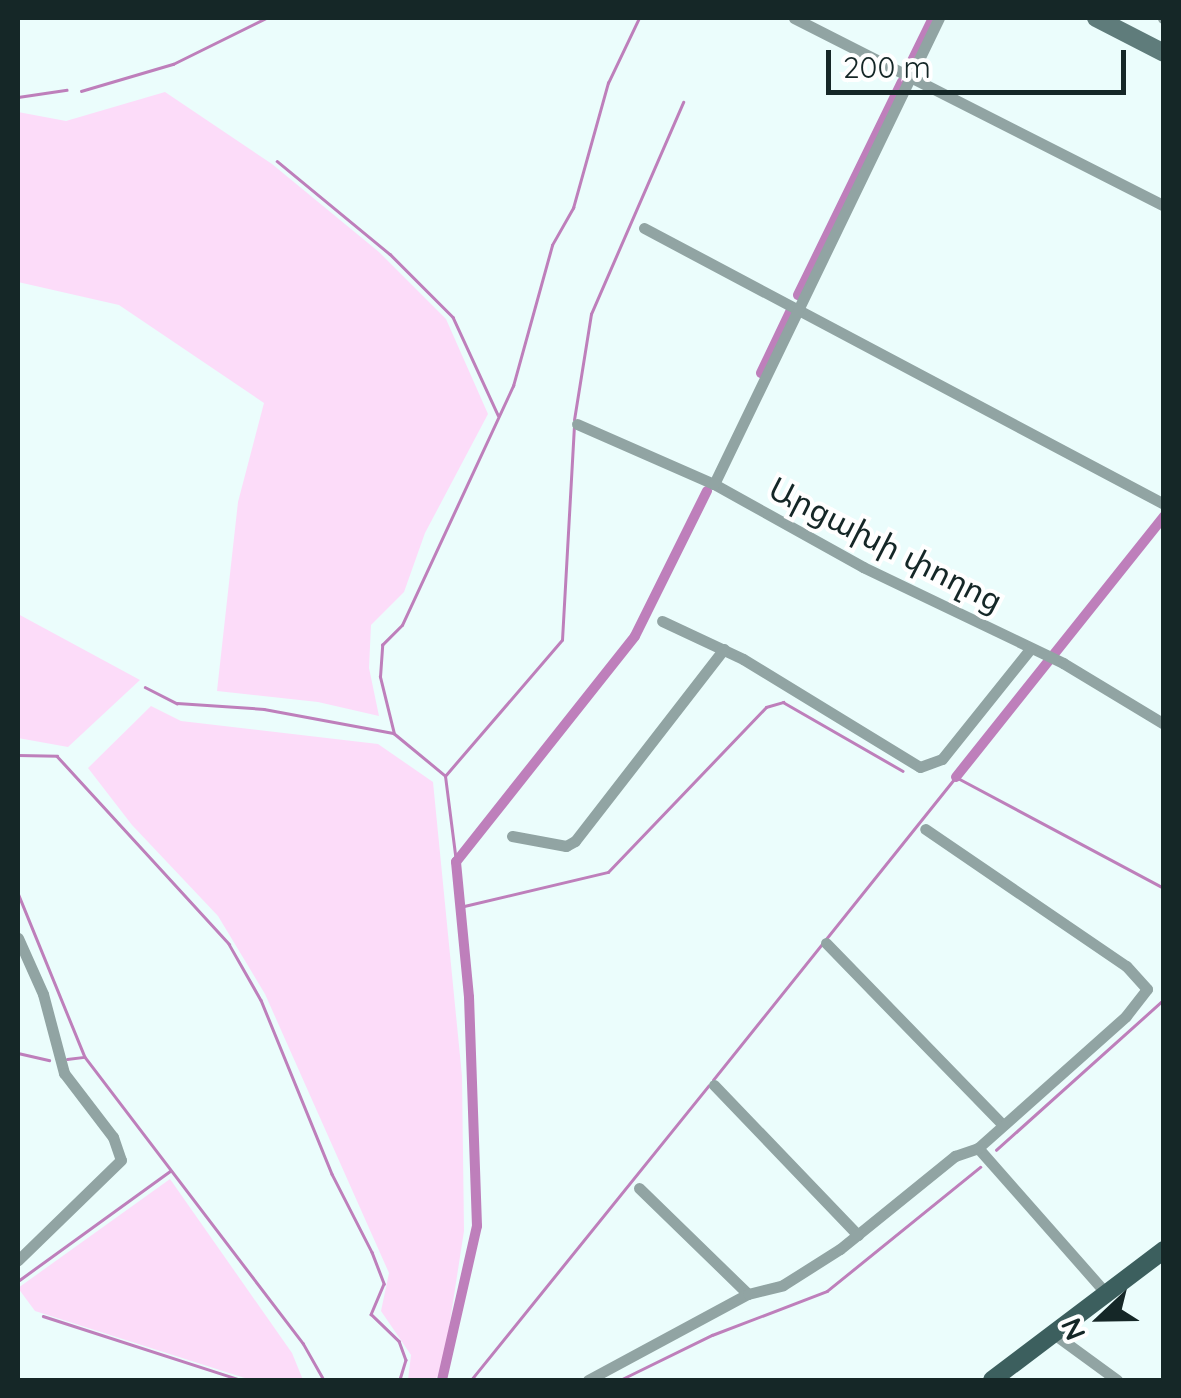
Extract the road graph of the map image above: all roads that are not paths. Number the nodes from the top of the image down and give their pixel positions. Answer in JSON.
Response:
{"nodes":[{"id":1,"x":794,"y":18,"type":"edge"},
{"id":2,"x":940,"y":18,"type":"edge"},
{"id":3,"x":1096,"y":18,"type":"edge"},
{"id":4,"x":1164,"y":53,"type":"edge"},
{"id":5,"x":912,"y":76,"type":"junction"},
{"id":6,"x":1164,"y":206,"type":"edge"},
{"id":7,"x":644,"y":228,"type":"dead end"},
{"id":8,"x":798,"y":304,"type":"junction"},
{"id":9,"x":578,"y":424,"type":"dead end"},
{"id":10,"x":714,"y":484,"type":"junction"},
{"id":11,"x":1162,"y":503,"type":"edge"},
{"id":12,"x":662,"y":621,"type":"dead end"},
{"id":13,"x":724,"y":649,"type":"junction"},
{"id":14,"x":1037,"y":651,"type":"junction"},
{"id":15,"x":1164,"y":724,"type":"edge"},
{"id":16,"x":925,"y":829,"type":"dead end"},
{"id":17,"x":512,"y":836,"type":"dead end"},
{"id":18,"x":18,"y":938,"type":"edge"},
{"id":19,"x":826,"y":943,"type":"dead end"},
{"id":20,"x":714,"y":1085,"type":"dead end"},
{"id":21,"x":1000,"y":1122,"type":"junction"},
{"id":22,"x":978,"y":1148,"type":"junction"},
{"id":23,"x":640,"y":1188,"type":"dead end"},
{"id":24,"x":858,"y":1236,"type":"junction"},
{"id":25,"x":1164,"y":1250,"type":"edge"},
{"id":26,"x":18,"y":1260,"type":"edge"},
{"id":27,"x":748,"y":1294,"type":"junction"},
{"id":28,"x":1106,"y":1294,"type":"junction"},
{"id":29,"x":1054,"y":1334,"type":"junction"},
{"id":30,"x":588,"y":1380,"type":"edge"},
{"id":31,"x":992,"y":1380,"type":"edge"},
{"id":32,"x":1117,"y":1380,"type":"edge"}],
"edges":[{"from":1,"to":5,"type":"street"},
{"from":2,"to":5,"type":"street"},
{"from":3,"to":4,"type":"street"},
{"from":5,"to":6,"type":"street"},
{"from":5,"to":8,"type":"street"},
{"from":7,"to":8,"type":"street"},
{"from":8,"to":10,"type":"street"},
{"from":8,"to":11,"type":"street"},
{"from":9,"to":10,"type":"street","name":"Արցախի փողոց"},
{"from":10,"to":14,"type":"street","name":"Արցախի փողոց"},
{"from":12,"to":13,"type":"street"},
{"from":13,"to":14,"type":"street"},
{"from":13,"to":17,"type":"street"},
{"from":14,"to":15,"type":"street","name":"Արցախի փողոց"},
{"from":16,"to":21,"type":"street"},
{"from":18,"to":26,"type":"street"},
{"from":19,"to":21,"type":"street"},
{"from":20,"to":24,"type":"street"},
{"from":21,"to":22,"type":"street"},
{"from":22,"to":24,"type":"street"},
{"from":22,"to":28,"type":"street"},
{"from":23,"to":27,"type":"street"},
{"from":24,"to":27,"type":"street"},
{"from":25,"to":28,"type":"main road"},
{"from":27,"to":30,"type":"street"},
{"from":28,"to":29,"type":"main road"},
{"from":29,"to":31,"type":"main road"},
{"from":29,"to":32,"type":"street"}]}
